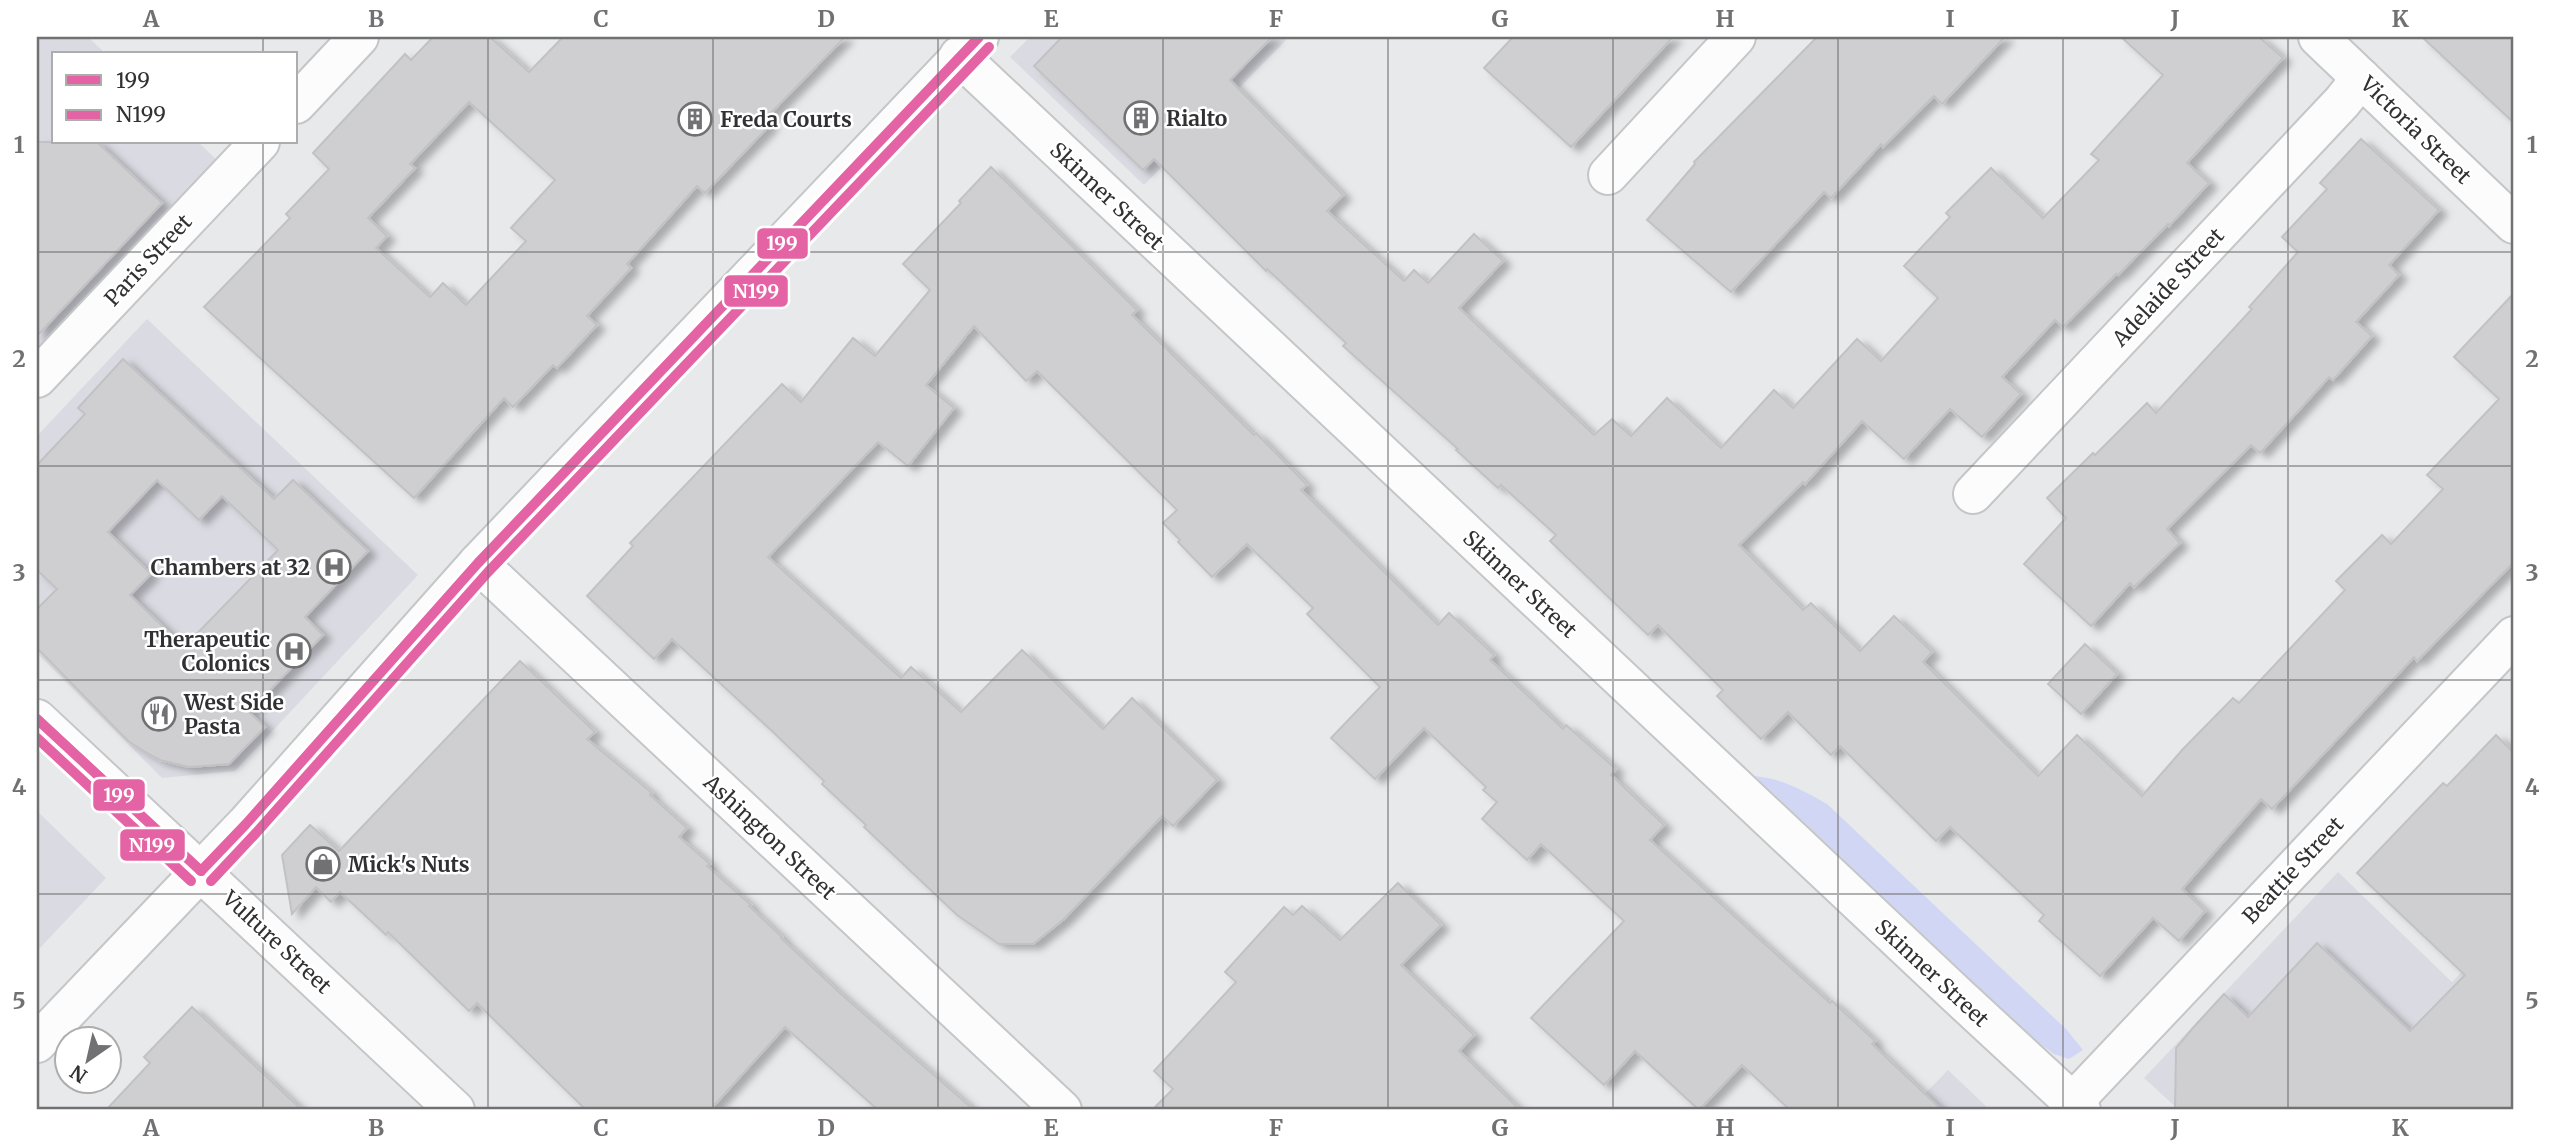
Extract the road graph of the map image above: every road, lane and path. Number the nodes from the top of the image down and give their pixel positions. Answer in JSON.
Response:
{"nodes":[{"id":1,"x":359,"y":37,"type":"edge"},
{"id":2,"x":1736,"y":37,"type":"edge"},
{"id":3,"x":2318,"y":37,"type":"edge"},
{"id":4,"x":969,"y":47,"type":"edge"},
{"id":5,"x":2361,"y":78,"type":"junction"},
{"id":6,"x":298,"y":102,"type":"edge"},
{"id":7,"x":258,"y":144,"type":"edge"},
{"id":8,"x":1608,"y":175,"type":"dead end"},
{"id":9,"x":2514,"y":224,"type":"edge"},
{"id":10,"x":37,"y":378,"type":"edge"},
{"id":11,"x":1973,"y":494,"type":"dead end"},
{"id":12,"x":478,"y":563,"type":"junction"},
{"id":13,"x":2514,"y":636,"type":"edge"},
{"id":14,"x":37,"y":719,"type":"edge"},
{"id":15,"x":201,"y":871,"type":"junction"},
{"id":16,"x":37,"y":1043,"type":"edge"},
{"id":17,"x":2077,"y":1107,"type":"edge"},
{"id":18,"x":455,"y":1110,"type":"edge"},
{"id":19,"x":1062,"y":1110,"type":"edge"}],
"edges":[{"from":1,"to":6,"type":"street"},
{"from":2,"to":8,"type":"street"},
{"from":3,"to":5,"type":"street","name":"Victoria Street"},
{"from":4,"to":12,"type":"street"},
{"from":4,"to":17,"type":"street","name":"Skinner Street"},
{"from":5,"to":9,"type":"street","name":"Victoria Street"},
{"from":5,"to":11,"type":"street","name":"Adelaide Street"},
{"from":7,"to":10,"type":"street","name":"Paris Street"},
{"from":12,"to":15,"type":"street"},
{"from":12,"to":19,"type":"street","name":"Ashington Street"},
{"from":13,"to":17,"type":"street","name":"Beattie Street"},
{"from":14,"to":15,"type":"street","name":"Vulture Street"},
{"from":15,"to":16,"type":"street"},
{"from":15,"to":18,"type":"street","name":"Vulture Street"}]}
